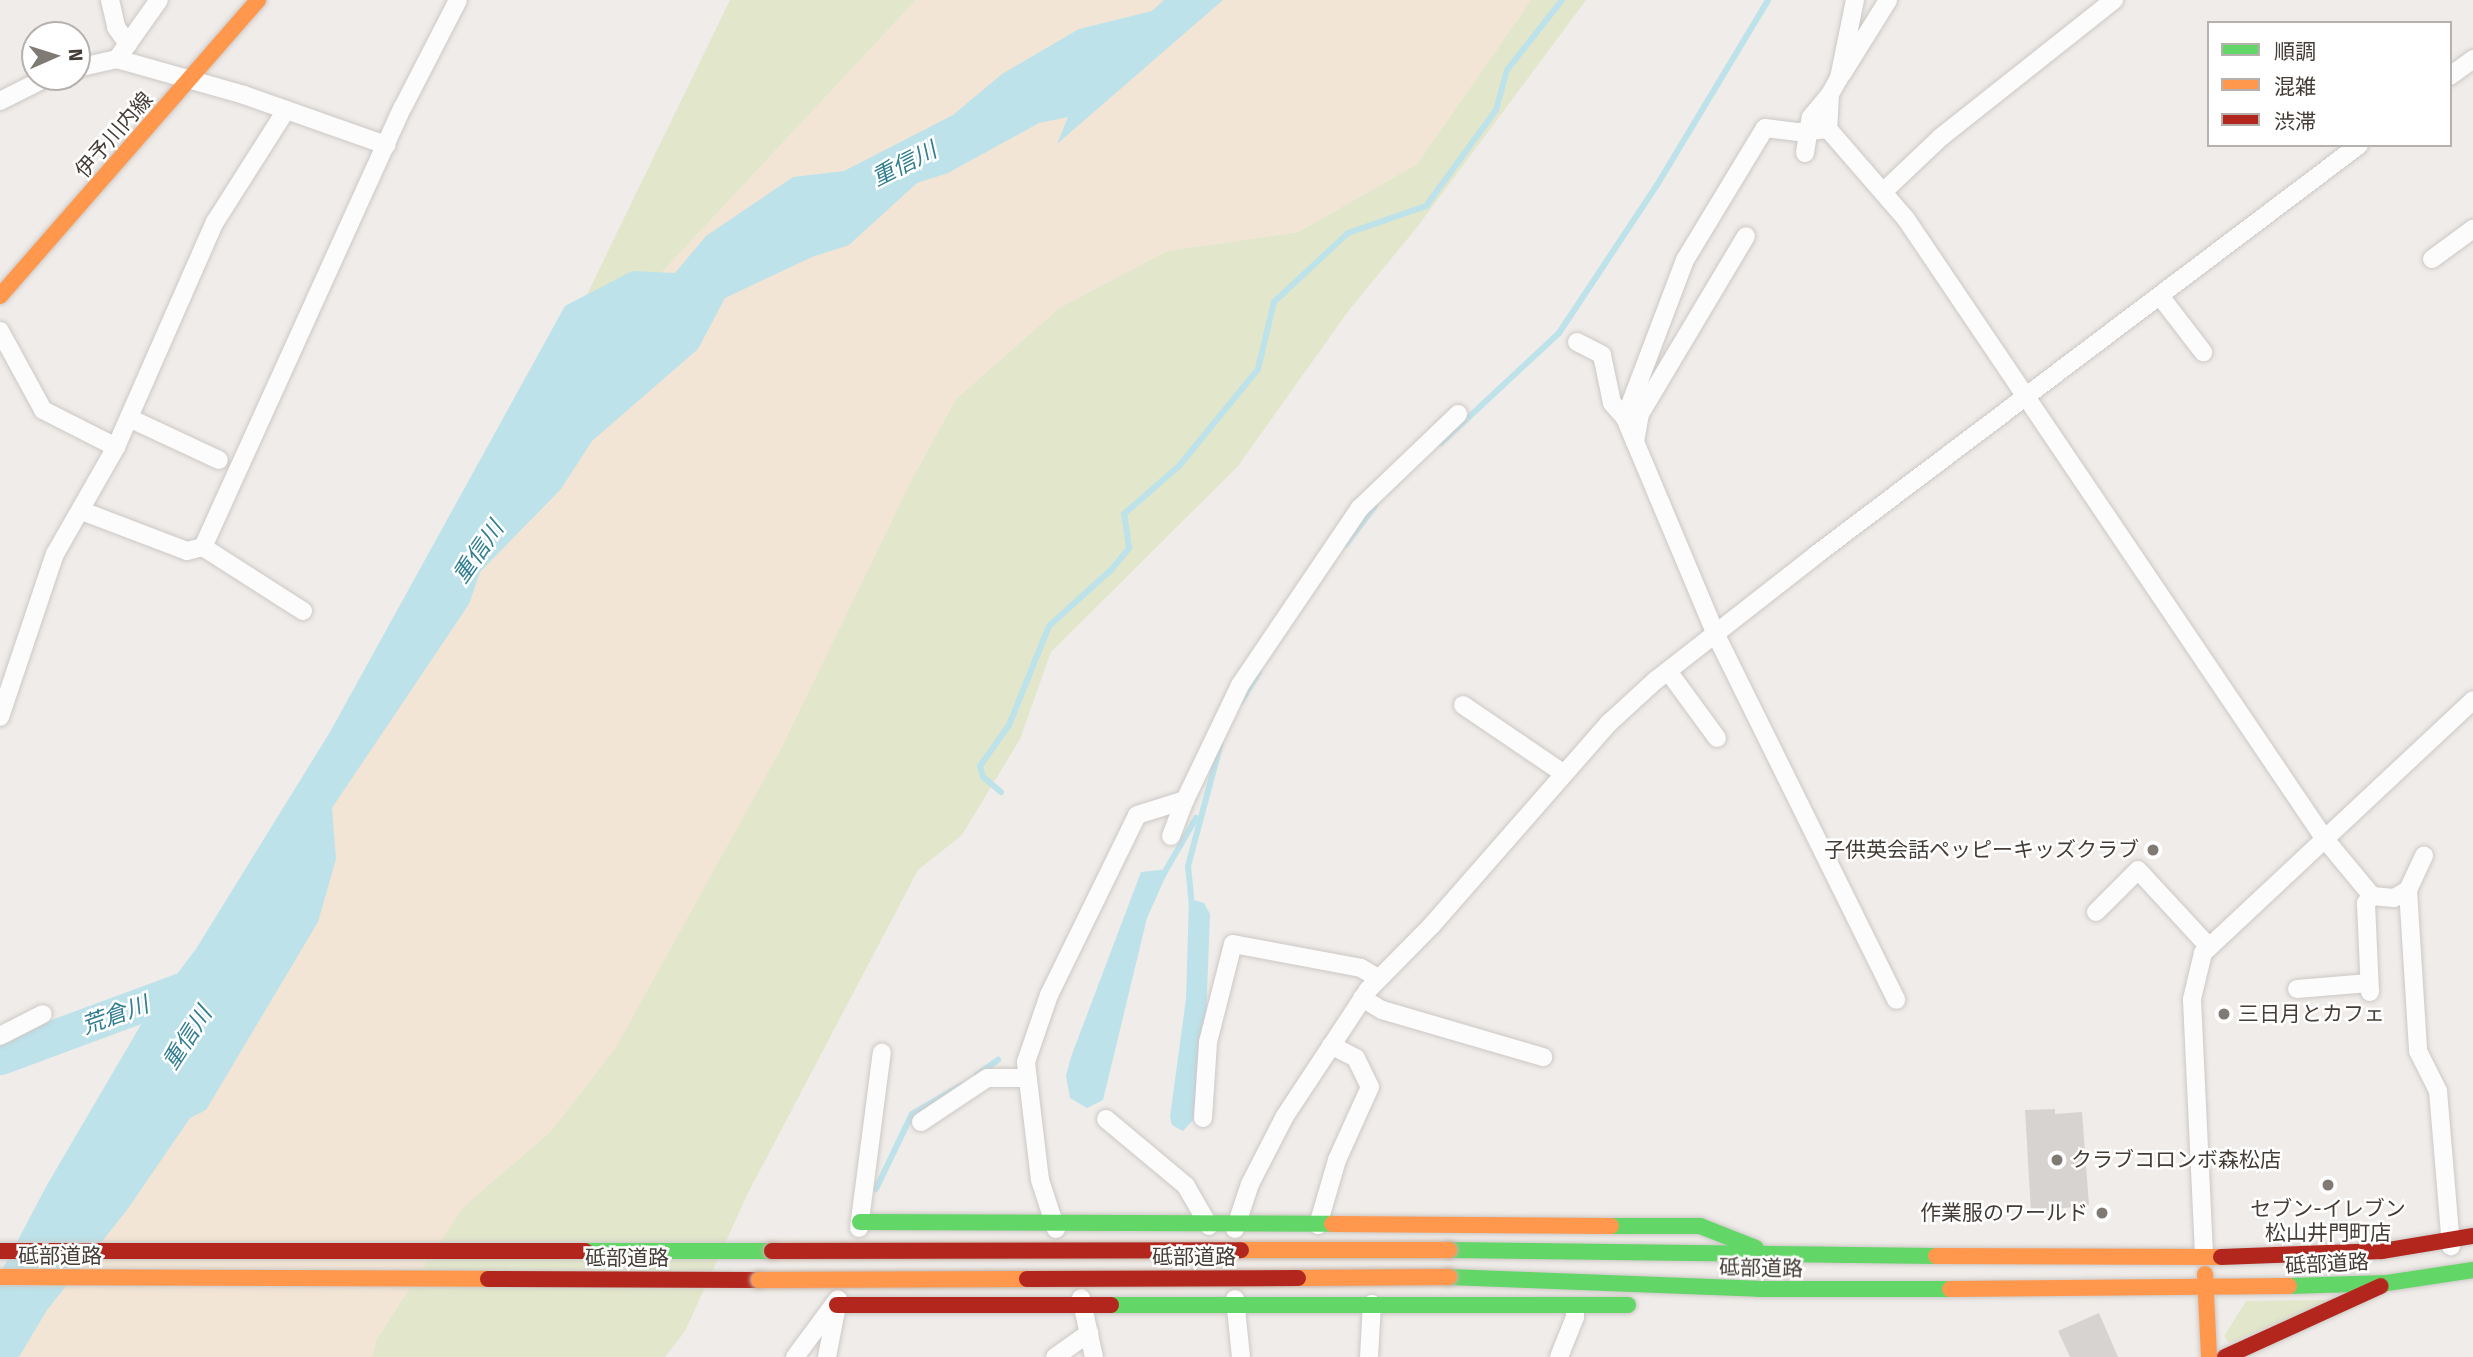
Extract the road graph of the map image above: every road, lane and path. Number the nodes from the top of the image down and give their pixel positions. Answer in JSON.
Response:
{"nodes":[{"id":1,"x":110,"y":0,"type":"edge"},
{"id":2,"x":159,"y":0,"type":"edge"},
{"id":3,"x":258,"y":0,"type":"edge"},
{"id":4,"x":458,"y":0,"type":"edge"},
{"id":5,"x":1855,"y":0,"type":"edge"},
{"id":6,"x":1888,"y":0,"type":"edge"},
{"id":7,"x":2113,"y":0,"type":"edge"},
{"id":8,"x":123,"y":52,"type":"junction"},
{"id":9,"x":2473,"y":59,"type":"edge"},
{"id":10,"x":91,"y":63,"type":"edge"},
{"id":11,"x":2452,"y":75,"type":"edge"},
{"id":12,"x":191,"y":78,"type":"junction"},
{"id":13,"x":1834,"y":86,"type":"junction"},
{"id":14,"x":21,"y":90,"type":"edge"},
{"id":15,"x":0,"y":101,"type":"edge"},
{"id":16,"x":286,"y":110,"type":"junction"},
{"id":17,"x":1828,"y":129,"type":"junction"},
{"id":18,"x":1808,"y":131,"type":"junction"},
{"id":19,"x":386,"y":145,"type":"junction"},
{"id":20,"x":2356,"y":147,"type":"edge"},
{"id":21,"x":1805,"y":153,"type":"dead end"},
{"id":22,"x":1883,"y":192,"type":"junction"},
{"id":23,"x":2473,"y":229,"type":"edge"},
{"id":24,"x":1746,"y":236,"type":"dead end"},
{"id":25,"x":2432,"y":259,"type":"dead end"},
{"id":26,"x":0,"y":296,"type":"edge"},
{"id":27,"x":2160,"y":296,"type":"junction"},
{"id":28,"x":0,"y":331,"type":"edge"},
{"id":29,"x":1577,"y":342,"type":"dead end"},
{"id":30,"x":2203,"y":352,"type":"dead end"},
{"id":31,"x":2026,"y":397,"type":"junction"},
{"id":32,"x":1458,"y":414,"type":"dead end"},
{"id":33,"x":129,"y":418,"type":"junction"},
{"id":34,"x":1625,"y":418,"type":"junction"},
{"id":35,"x":1635,"y":442,"type":"junction"},
{"id":36,"x":117,"y":447,"type":"junction"},
{"id":37,"x":219,"y":460,"type":"dead end"},
{"id":38,"x":82,"y":511,"type":"junction"},
{"id":39,"x":202,"y":547,"type":"junction"},
{"id":40,"x":303,"y":611,"type":"dead end"},
{"id":41,"x":1716,"y":635,"type":"junction"},
{"id":42,"x":1668,"y":671,"type":"junction"},
{"id":43,"x":3,"y":694,"type":"edge"},
{"id":44,"x":2473,"y":701,"type":"edge"},
{"id":45,"x":1463,"y":705,"type":"dead end"},
{"id":46,"x":0,"y":717,"type":"edge"},
{"id":47,"x":1717,"y":738,"type":"dead end"},
{"id":48,"x":1563,"y":773,"type":"junction"},
{"id":49,"x":1185,"y":800,"type":"junction"},
{"id":50,"x":1171,"y":836,"type":"dead end"},
{"id":51,"x":2324,"y":838,"type":"junction"},
{"id":52,"x":2424,"y":855,"type":"dead end"},
{"id":53,"x":2408,"y":890,"type":"junction"},
{"id":54,"x":2372,"y":896,"type":"junction"},
{"id":55,"x":2096,"y":912,"type":"dead end"},
{"id":56,"x":2209,"y":947,"type":"junction"},
{"id":57,"x":1379,"y":979,"type":"junction"},
{"id":58,"x":2297,"y":989,"type":"dead end"},
{"id":59,"x":1362,"y":998,"type":"junction"},
{"id":60,"x":1896,"y":1000,"type":"dead end"},
{"id":61,"x":43,"y":1014,"type":"dead end"},
{"id":62,"x":0,"y":1037,"type":"edge"},
{"id":63,"x":1331,"y":1045,"type":"junction"},
{"id":64,"x":881,"y":1052,"type":"dead end"},
{"id":65,"x":1543,"y":1057,"type":"dead end"},
{"id":66,"x":1025,"y":1078,"type":"junction"},
{"id":67,"x":1203,"y":1118,"type":"dead end"},
{"id":68,"x":1106,"y":1119,"type":"dead end"},
{"id":69,"x":921,"y":1122,"type":"dead end"},
{"id":70,"x":860,"y":1222,"type":"junction"},
{"id":71,"x":1318,"y":1225,"type":"junction"},
{"id":72,"x":1055,"y":1226,"type":"junction"},
{"id":73,"x":1209,"y":1226,"type":"junction"},
{"id":74,"x":1235,"y":1226,"type":"junction"},
{"id":75,"x":2473,"y":1236,"type":"edge"},
{"id":76,"x":2450,"y":1241,"type":"junction"},
{"id":77,"x":0,"y":1251,"type":"edge"},
{"id":78,"x":2204,"y":1254,"type":"junction"},
{"id":79,"x":1776,"y":1256,"type":"junction"},
{"id":80,"x":2473,"y":1270,"type":"edge"},
{"id":81,"x":2455,"y":1274,"type":"junction"},
{"id":82,"x":0,"y":1277,"type":"edge"},
{"id":83,"x":2387,"y":1283,"type":"junction"},
{"id":84,"x":2205,"y":1289,"type":"junction"},
{"id":85,"x":1758,"y":1290,"type":"junction"},
{"id":86,"x":1235,"y":1303,"type":"junction"},
{"id":87,"x":1083,"y":1304,"type":"junction"},
{"id":88,"x":1371,"y":1304,"type":"junction"},
{"id":89,"x":837,"y":1305,"type":"junction"},
{"id":90,"x":1640,"y":1305,"type":"dead end"},
{"id":91,"x":1693,"y":1305,"type":"dead end"},
{"id":92,"x":1575,"y":1306,"type":"junction"},
{"id":93,"x":1089,"y":1333,"type":"junction"},
{"id":94,"x":795,"y":1357,"type":"edge"},
{"id":95,"x":827,"y":1357,"type":"edge"},
{"id":96,"x":1055,"y":1357,"type":"edge"},
{"id":97,"x":1094,"y":1357,"type":"edge"},
{"id":98,"x":1241,"y":1357,"type":"edge"},
{"id":99,"x":1369,"y":1357,"type":"edge"},
{"id":100,"x":1559,"y":1357,"type":"edge"},
{"id":101,"x":2209,"y":1357,"type":"edge"},
{"id":102,"x":2225,"y":1357,"type":"edge"}],
"edges":[{"from":1,"to":8,"type":"street"},
{"from":2,"to":8,"type":"street"},
{"from":3,"to":12,"type":"main road","name":"伊予川内線"},
{"from":4,"to":19,"type":"street"},
{"from":5,"to":13,"type":"street"},
{"from":6,"to":13,"type":"street"},
{"from":7,"to":22,"type":"street"},
{"from":8,"to":10,"type":"street"},
{"from":8,"to":12,"type":"street"},
{"from":9,"to":11,"type":"street"},
{"from":12,"to":16,"type":"street"},
{"from":12,"to":26,"type":"main road","name":"伊予川内線"},
{"from":13,"to":17,"type":"street"},
{"from":13,"to":18,"type":"street"},
{"from":14,"to":15,"type":"street"},
{"from":16,"to":19,"type":"street"},
{"from":16,"to":33,"type":"street"},
{"from":17,"to":18,"type":"street"},
{"from":17,"to":22,"type":"street"},
{"from":18,"to":21,"type":"street"},
{"from":18,"to":34,"type":"street"},
{"from":19,"to":39,"type":"street"},
{"from":20,"to":27,"type":"street"},
{"from":22,"to":31,"type":"street"},
{"from":23,"to":25,"type":"street"},
{"from":24,"to":35,"type":"street"},
{"from":27,"to":30,"type":"street"},
{"from":27,"to":31,"type":"street"},
{"from":28,"to":36,"type":"street"},
{"from":29,"to":34,"type":"street"},
{"from":31,"to":41,"type":"street"},
{"from":31,"to":51,"type":"street"},
{"from":32,"to":49,"type":"street"},
{"from":33,"to":36,"type":"street"},
{"from":33,"to":37,"type":"street"},
{"from":34,"to":35,"type":"street"},
{"from":35,"to":41,"type":"street"},
{"from":36,"to":38,"type":"street"},
{"from":38,"to":39,"type":"street"},
{"from":38,"to":43,"type":"street"},
{"from":39,"to":40,"type":"street"},
{"from":41,"to":42,"type":"street"},
{"from":41,"to":60,"type":"street"},
{"from":42,"to":47,"type":"street"},
{"from":42,"to":48,"type":"street"},
{"from":43,"to":46,"type":"street"},
{"from":44,"to":51,"type":"street"},
{"from":45,"to":48,"type":"street"},
{"from":48,"to":57,"type":"street"},
{"from":49,"to":50,"type":"street"},
{"from":49,"to":66,"type":"street"},
{"from":51,"to":54,"type":"street"},
{"from":51,"to":56,"type":"street"},
{"from":52,"to":53,"type":"street"},
{"from":53,"to":54,"type":"street"},
{"from":53,"to":76,"type":"street"},
{"from":54,"to":58,"type":"street"},
{"from":55,"to":56,"type":"street"},
{"from":56,"to":78,"type":"street"},
{"from":57,"to":59,"type":"street"},
{"from":57,"to":67,"type":"street"},
{"from":59,"to":63,"type":"street"},
{"from":59,"to":65,"type":"street"},
{"from":61,"to":62,"type":"street"},
{"from":63,"to":71,"type":"street"},
{"from":63,"to":74,"type":"street"},
{"from":64,"to":70,"type":"street"},
{"from":66,"to":69,"type":"street"},
{"from":66,"to":72,"type":"street"},
{"from":68,"to":73,"type":"street"},
{"from":70,"to":72,"type":"main road"},
{"from":70,"to":89,"type":"street"},
{"from":71,"to":74,"type":"main road"},
{"from":71,"to":79,"type":"main road"},
{"from":72,"to":73,"type":"main road"},
{"from":72,"to":87,"type":"street"},
{"from":73,"to":74,"type":"main road"},
{"from":74,"to":86,"type":"street"},
{"from":75,"to":76,"type":"main road","name":"砥部道路"},
{"from":76,"to":78,"type":"main road","name":"砥部道路"},
{"from":76,"to":81,"type":"street"},
{"from":77,"to":79,"type":"main road","name":"砥部道路","bridge":true},
{"from":78,"to":79,"type":"main road","name":"砥部道路"},
{"from":78,"to":84,"type":"main road"},
{"from":80,"to":81,"type":"main road"},
{"from":81,"to":83,"type":"main road"},
{"from":82,"to":85,"type":"main road","name":"砥部道路","bridge":true},
{"from":83,"to":84,"type":"main road","name":"砥部道路"},
{"from":83,"to":102,"type":"main road"},
{"from":84,"to":85,"type":"main road","name":"砥部道路"},
{"from":84,"to":101,"type":"main road"},
{"from":85,"to":91,"type":"main road"},
{"from":86,"to":87,"type":"main road"},
{"from":86,"to":88,"type":"main road"},
{"from":86,"to":98,"type":"street"},
{"from":87,"to":89,"type":"main road"},
{"from":87,"to":93,"type":"street"},
{"from":88,"to":92,"type":"main road"},
{"from":88,"to":99,"type":"street"},
{"from":89,"to":94,"type":"street"},
{"from":89,"to":95,"type":"street"},
{"from":90,"to":92,"type":"main road"},
{"from":92,"to":100,"type":"street"},
{"from":93,"to":96,"type":"street"},
{"from":93,"to":97,"type":"street"}]}
